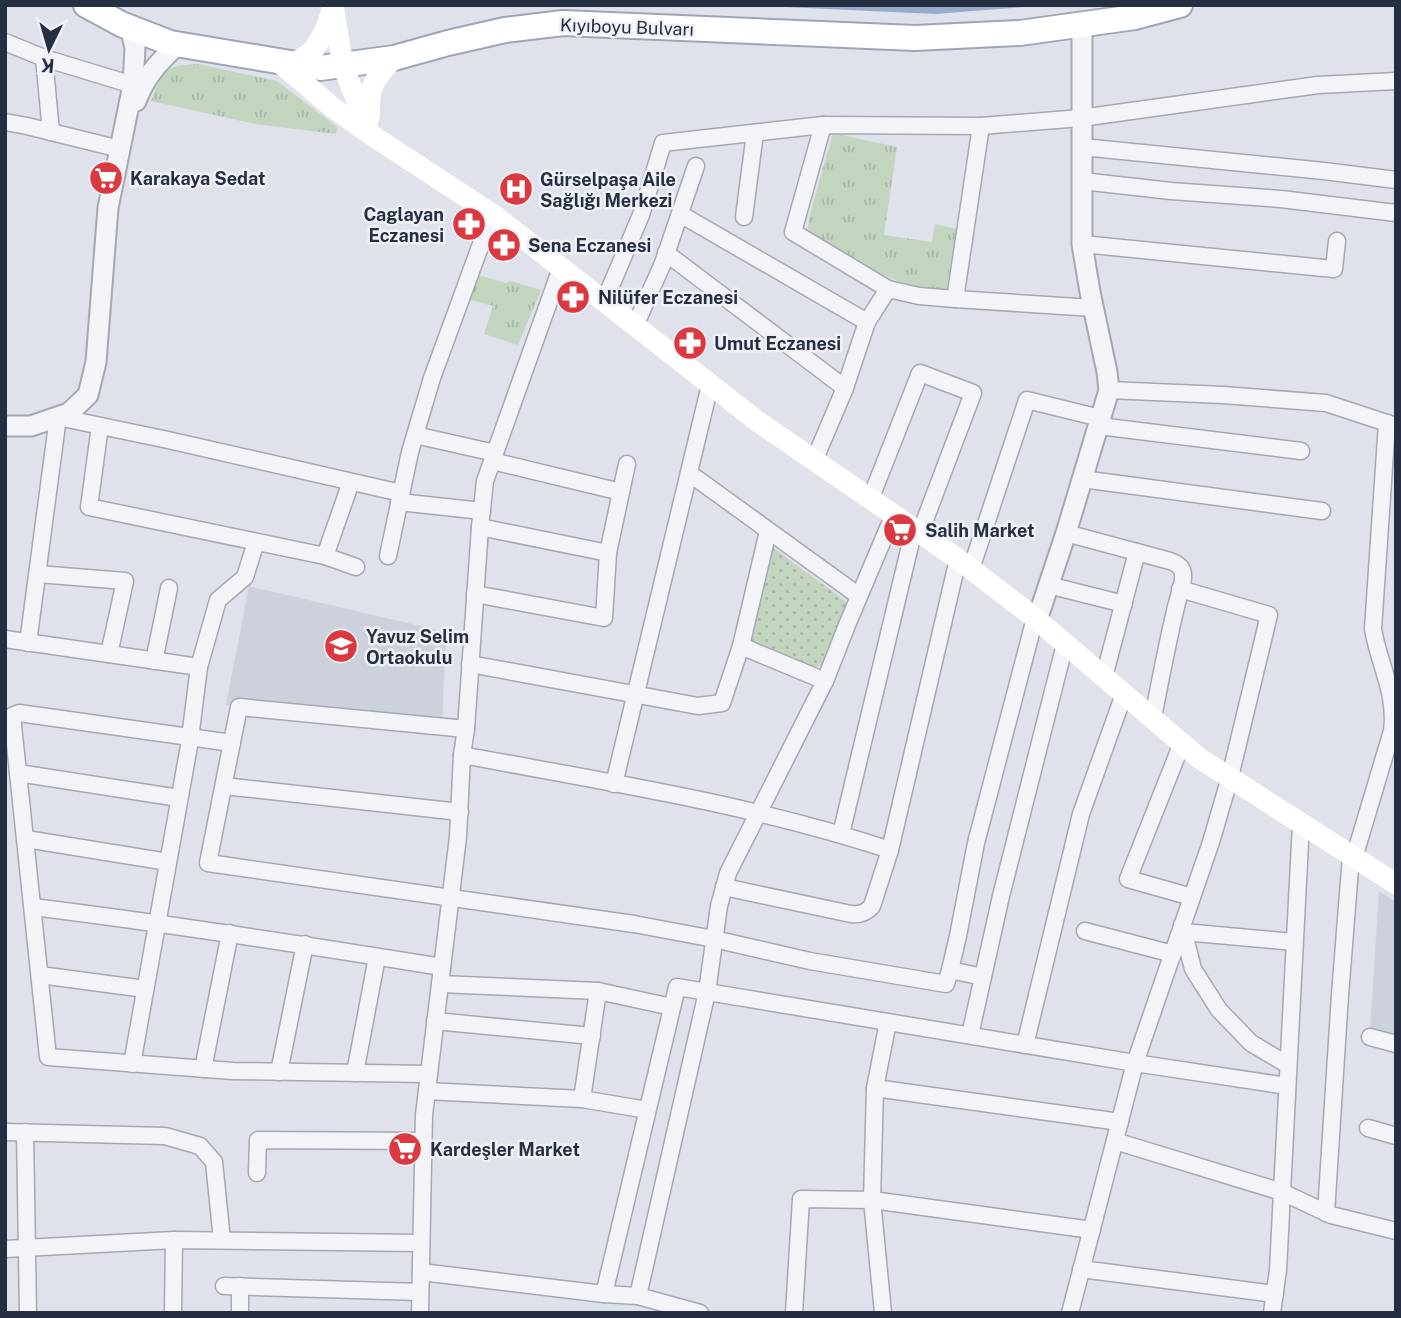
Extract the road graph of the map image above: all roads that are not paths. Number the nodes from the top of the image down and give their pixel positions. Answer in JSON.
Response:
{"nodes":[{"id":1,"x":86,"y":5,"type":"edge"},
{"id":2,"x":1180,"y":5,"type":"edge"},
{"id":3,"x":333,"y":8,"type":"edge"},
{"id":4,"x":1082,"y":25,"type":"junction"},
{"id":5,"x":130,"y":27,"type":"junction"},
{"id":6,"x":5,"y":42,"type":"edge"},
{"id":7,"x":178,"y":44,"type":"junction"},
{"id":8,"x":44,"y":58,"type":"junction"},
{"id":9,"x":394,"y":58,"type":"junction"},
{"id":10,"x":287,"y":63,"type":"junction"},
{"id":11,"x":343,"y":66,"type":"junction"},
{"id":12,"x":1396,"y":81,"type":"edge"},
{"id":13,"x":133,"y":85,"type":"junction"},
{"id":14,"x":1081,"y":118,"type":"junction"},
{"id":15,"x":5,"y":122,"type":"edge"},
{"id":16,"x":823,"y":125,"type":"junction"},
{"id":17,"x":981,"y":126,"type":"junction"},
{"id":18,"x":51,"y":132,"type":"junction"},
{"id":19,"x":755,"y":133,"type":"junction"},
{"id":20,"x":370,"y":134,"type":"junction"},
{"id":21,"x":121,"y":142,"type":"junction"},
{"id":22,"x":1082,"y":147,"type":"junction"},
{"id":23,"x":696,"y":166,"type":"dead end"},
{"id":24,"x":1396,"y":180,"type":"edge"},
{"id":25,"x":1082,"y":181,"type":"junction"},
{"id":26,"x":1396,"y":213,"type":"edge"},
{"id":27,"x":492,"y":214,"type":"junction"},
{"id":28,"x":680,"y":214,"type":"junction"},
{"id":29,"x":744,"y":217,"type":"dead end"},
{"id":30,"x":1336,"y":241,"type":"dead end"},
{"id":31,"x":1082,"y":244,"type":"junction"},
{"id":32,"x":666,"y":253,"type":"junction"},
{"id":33,"x":561,"y":268,"type":"junction"},
{"id":34,"x":888,"y":289,"type":"junction"},
{"id":35,"x":955,"y":299,"type":"junction"},
{"id":36,"x":604,"y":302,"type":"junction"},
{"id":37,"x":1093,"y":308,"type":"junction"},
{"id":38,"x":867,"y":322,"type":"junction"},
{"id":39,"x":635,"y":326,"type":"junction"},
{"id":40,"x":710,"y":385,"type":"junction"},
{"id":41,"x":845,"y":388,"type":"junction"},
{"id":42,"x":1109,"y":390,"type":"junction"},
{"id":43,"x":58,"y":417,"type":"junction"},
{"id":44,"x":1100,"y":422,"type":"junction"},
{"id":45,"x":1392,"y":425,"type":"edge"},
{"id":46,"x":5,"y":426,"type":"edge"},
{"id":47,"x":100,"y":426,"type":"junction"},
{"id":48,"x":415,"y":435,"type":"junction"},
{"id":49,"x":1301,"y":451,"type":"dead end"},
{"id":50,"x":494,"y":457,"type":"junction"},
{"id":51,"x":814,"y":461,"type":"junction"},
{"id":52,"x":627,"y":464,"type":"dead end"},
{"id":53,"x":689,"y":473,"type":"junction"},
{"id":54,"x":1083,"y":479,"type":"junction"},
{"id":55,"x":351,"y":482,"type":"junction"},
{"id":56,"x":621,"y":492,"type":"junction"},
{"id":57,"x":1389,"y":496,"type":"edge"},
{"id":58,"x":400,"y":498,"type":"junction"},
{"id":59,"x":870,"y":500,"type":"junction"},
{"id":60,"x":1322,"y":511,"type":"dead end"},
{"id":61,"x":894,"y":514,"type":"junction"},
{"id":62,"x":481,"y":519,"type":"junction"},
{"id":63,"x":768,"y":531,"type":"junction"},
{"id":64,"x":917,"y":531,"type":"junction"},
{"id":65,"x":1066,"y":533,"type":"junction"},
{"id":66,"x":256,"y":542,"type":"junction"},
{"id":67,"x":1137,"y":552,"type":"junction"},
{"id":68,"x":608,"y":553,"type":"junction"},
{"id":69,"x":325,"y":556,"type":"junction"},
{"id":70,"x":388,"y":556,"type":"dead end"},
{"id":71,"x":965,"y":564,"type":"junction"},
{"id":72,"x":356,"y":567,"type":"dead end"},
{"id":73,"x":37,"y":574,"type":"junction"},
{"id":74,"x":1048,"y":585,"type":"junction"},
{"id":75,"x":169,"y":588,"type":"dead end"},
{"id":76,"x":1180,"y":589,"type":"junction"},
{"id":77,"x":475,"y":594,"type":"junction"},
{"id":78,"x":859,"y":596,"type":"junction"},
{"id":79,"x":1124,"y":604,"type":"junction"},
{"id":80,"x":1036,"y":619,"type":"junction"},
{"id":81,"x":5,"y":639,"type":"edge"},
{"id":82,"x":29,"y":643,"type":"junction"},
{"id":83,"x":1065,"y":644,"type":"junction"},
{"id":84,"x":741,"y":646,"type":"junction"},
{"id":85,"x":109,"y":654,"type":"junction"},
{"id":86,"x":154,"y":661,"type":"junction"},
{"id":87,"x":470,"y":664,"type":"junction"},
{"id":88,"x":199,"y":667,"type":"junction"},
{"id":89,"x":1104,"y":677,"type":"junction"},
{"id":90,"x":825,"y":681,"type":"junction"},
{"id":91,"x":1124,"y":694,"type":"junction"},
{"id":92,"x":636,"y":695,"type":"junction"},
{"id":93,"x":12,"y":713,"type":"edge"},
{"id":94,"x":1153,"y":718,"type":"junction"},
{"id":95,"x":1395,"y":719,"type":"edge"},
{"id":96,"x":466,"y":729,"type":"junction"},
{"id":97,"x":190,"y":737,"type":"junction"},
{"id":98,"x":232,"y":743,"type":"junction"},
{"id":99,"x":1182,"y":743,"type":"junction"},
{"id":100,"x":462,"y":755,"type":"junction"},
{"id":101,"x":19,"y":773,"type":"junction"},
{"id":102,"x":1230,"y":777,"type":"junction"},
{"id":103,"x":614,"y":784,"type":"junction"},
{"id":104,"x":224,"y":786,"type":"junction"},
{"id":105,"x":179,"y":798,"type":"junction"},
{"id":106,"x":460,"y":811,"type":"junction"},
{"id":107,"x":758,"y":812,"type":"junction"},
{"id":108,"x":1301,"y":823,"type":"junction"},
{"id":109,"x":841,"y":834,"type":"junction"},
{"id":110,"x":26,"y":839,"type":"junction"},
{"id":111,"x":890,"y":850,"type":"junction"},
{"id":112,"x":1353,"y":857,"type":"junction"},
{"id":113,"x":168,"y":862,"type":"junction"},
{"id":114,"x":1396,"y":884,"type":"edge"},
{"id":115,"x":724,"y":887,"type":"junction"},
{"id":116,"x":1192,"y":897,"type":"junction"},
{"id":117,"x":451,"y":898,"type":"junction"},
{"id":118,"x":33,"y":907,"type":"junction"},
{"id":119,"x":157,"y":923,"type":"junction"},
{"id":120,"x":1183,"y":928,"type":"junction"},
{"id":121,"x":1085,"y":931,"type":"dead end"},
{"id":122,"x":230,"y":933,"type":"junction"},
{"id":123,"x":714,"y":939,"type":"junction"},
{"id":124,"x":1294,"y":942,"type":"junction"},
{"id":125,"x":305,"y":944,"type":"junction"},
{"id":126,"x":1172,"y":954,"type":"junction"},
{"id":127,"x":377,"y":957,"type":"junction"},
{"id":128,"x":950,"y":970,"type":"junction"},
{"id":129,"x":40,"y":975,"type":"junction"},
{"id":130,"x":441,"y":976,"type":"junction"},
{"id":131,"x":983,"y":977,"type":"junction"},
{"id":132,"x":145,"y":989,"type":"junction"},
{"id":133,"x":598,"y":991,"type":"junction"},
{"id":134,"x":707,"y":992,"type":"junction"},
{"id":135,"x":672,"y":1007,"type":"junction"},
{"id":136,"x":435,"y":1021,"type":"junction"},
{"id":137,"x":888,"y":1022,"type":"junction"},
{"id":138,"x":592,"y":1035,"type":"junction"},
{"id":139,"x":970,"y":1035,"type":"junction"},
{"id":140,"x":1370,"y":1037,"type":"dead end"},
{"id":141,"x":1396,"y":1044,"type":"edge"},
{"id":142,"x":1025,"y":1045,"type":"junction"},
{"id":143,"x":1135,"y":1063,"type":"junction"},
{"id":144,"x":132,"y":1064,"type":"junction"},
{"id":145,"x":1288,"y":1065,"type":"junction"},
{"id":146,"x":203,"y":1069,"type":"junction"},
{"id":147,"x":279,"y":1072,"type":"junction"},
{"id":148,"x":355,"y":1073,"type":"junction"},
{"id":149,"x":429,"y":1074,"type":"junction"},
{"id":150,"x":1287,"y":1086,"type":"junction"},
{"id":151,"x":875,"y":1088,"type":"junction"},
{"id":152,"x":427,"y":1091,"type":"junction"},
{"id":153,"x":582,"y":1099,"type":"junction"},
{"id":154,"x":647,"y":1110,"type":"junction"},
{"id":155,"x":1120,"y":1122,"type":"junction"},
{"id":156,"x":1368,"y":1128,"type":"dead end"},
{"id":157,"x":5,"y":1132,"type":"edge"},
{"id":158,"x":25,"y":1132,"type":"junction"},
{"id":159,"x":1396,"y":1136,"type":"edge"},
{"id":160,"x":423,"y":1141,"type":"junction"},
{"id":161,"x":1115,"y":1141,"type":"junction"},
{"id":162,"x":257,"y":1172,"type":"dead end"},
{"id":163,"x":1282,"y":1192,"type":"junction"},
{"id":164,"x":872,"y":1200,"type":"junction"},
{"id":165,"x":1326,"y":1213,"type":"junction"},
{"id":166,"x":1092,"y":1230,"type":"junction"},
{"id":167,"x":1396,"y":1231,"type":"edge"},
{"id":168,"x":174,"y":1240,"type":"junction"},
{"id":169,"x":222,"y":1240,"type":"junction"},
{"id":170,"x":421,"y":1243,"type":"junction"},
{"id":171,"x":27,"y":1248,"type":"junction"},
{"id":172,"x":5,"y":1249,"type":"edge"},
{"id":173,"x":1082,"y":1269,"type":"junction"},
{"id":174,"x":421,"y":1272,"type":"junction"},
{"id":175,"x":421,"y":1292,"type":"junction"},
{"id":176,"x":604,"y":1294,"type":"junction"},
{"id":177,"x":1275,"y":1294,"type":"junction"},
{"id":178,"x":638,"y":1296,"type":"junction"},
{"id":179,"x":28,"y":1313,"type":"edge"},
{"id":180,"x":173,"y":1313,"type":"edge"},
{"id":181,"x":240,"y":1313,"type":"edge"},
{"id":182,"x":420,"y":1313,"type":"edge"},
{"id":183,"x":700,"y":1313,"type":"edge"},
{"id":184,"x":794,"y":1313,"type":"edge"},
{"id":185,"x":883,"y":1313,"type":"edge"},
{"id":186,"x":1070,"y":1313,"type":"edge"},
{"id":187,"x":1272,"y":1313,"type":"edge"}],
"edges":[{"from":1,"to":5,"type":"main road","name":"Kıyıboyu Bulvarı"},
{"from":2,"to":4,"type":"main road","name":"Kıyıboyu Bulvarı"},
{"from":3,"to":10,"type":"main road"},
{"from":3,"to":11,"type":"main road"},
{"from":4,"to":9,"type":"main road","name":"Kıyıboyu Bulvarı"},
{"from":4,"to":14,"type":"street"},
{"from":5,"to":7,"type":"main road","name":"Kıyıboyu Bulvarı"},
{"from":5,"to":13,"type":"street"},
{"from":6,"to":8,"type":"street"},
{"from":7,"to":10,"type":"main road","name":"Kıyıboyu Bulvarı"},
{"from":7,"to":21,"type":"street"},
{"from":8,"to":13,"type":"street"},
{"from":8,"to":18,"type":"street"},
{"from":9,"to":11,"type":"main road","name":"Kıyıboyu Bulvarı"},
{"from":9,"to":20,"type":"main road"},
{"from":10,"to":11,"type":"main road","name":"Kıyıboyu Bulvarı"},
{"from":10,"to":20,"type":"main road"},
{"from":11,"to":20,"type":"main road"},
{"from":12,"to":14,"type":"street"},
{"from":13,"to":21,"type":"street"},
{"from":14,"to":17,"type":"street"},
{"from":14,"to":22,"type":"street"},
{"from":15,"to":18,"type":"street"},
{"from":16,"to":17,"type":"street"},
{"from":16,"to":19,"type":"street"},
{"from":16,"to":34,"type":"street"},
{"from":17,"to":35,"type":"street"},
{"from":18,"to":21,"type":"street"},
{"from":19,"to":29,"type":"street"},
{"from":19,"to":36,"type":"street"},
{"from":20,"to":27,"type":"main road"},
{"from":21,"to":43,"type":"street"},
{"from":22,"to":24,"type":"street"},
{"from":22,"to":25,"type":"street"},
{"from":23,"to":28,"type":"street"},
{"from":25,"to":26,"type":"street"},
{"from":25,"to":31,"type":"street"},
{"from":27,"to":33,"type":"main road"},
{"from":27,"to":48,"type":"street"},
{"from":28,"to":32,"type":"street"},
{"from":28,"to":38,"type":"street"},
{"from":30,"to":31,"type":"street"},
{"from":31,"to":37,"type":"street"},
{"from":32,"to":39,"type":"street"},
{"from":32,"to":41,"type":"street"},
{"from":33,"to":36,"type":"main road"},
{"from":33,"to":50,"type":"street"},
{"from":34,"to":35,"type":"street"},
{"from":34,"to":38,"type":"street"},
{"from":35,"to":37,"type":"street"},
{"from":36,"to":39,"type":"main road"},
{"from":37,"to":42,"type":"street"},
{"from":38,"to":41,"type":"street"},
{"from":39,"to":40,"type":"main road"},
{"from":40,"to":51,"type":"main road"},
{"from":40,"to":53,"type":"street"},
{"from":41,"to":51,"type":"street"},
{"from":42,"to":44,"type":"street"},
{"from":42,"to":45,"type":"street"},
{"from":43,"to":46,"type":"street"},
{"from":43,"to":47,"type":"street"},
{"from":43,"to":73,"type":"street"},
{"from":44,"to":49,"type":"street"},
{"from":44,"to":54,"type":"street"},
{"from":44,"to":71,"type":"street"},
{"from":45,"to":57,"type":"street"},
{"from":47,"to":55,"type":"street"},
{"from":47,"to":66,"type":"street"},
{"from":48,"to":50,"type":"street"},
{"from":48,"to":58,"type":"street"},
{"from":50,"to":56,"type":"street"},
{"from":50,"to":62,"type":"street"},
{"from":51,"to":59,"type":"main road"},
{"from":52,"to":56,"type":"street"},
{"from":53,"to":63,"type":"street"},
{"from":53,"to":92,"type":"street"},
{"from":54,"to":60,"type":"street"},
{"from":54,"to":65,"type":"street"},
{"from":55,"to":58,"type":"street"},
{"from":55,"to":69,"type":"street"},
{"from":56,"to":68,"type":"street"},
{"from":57,"to":95,"type":"street"},
{"from":58,"to":62,"type":"street"},
{"from":58,"to":70,"type":"street"},
{"from":59,"to":61,"type":"main road"},
{"from":59,"to":64,"type":"street"},
{"from":61,"to":64,"type":"main road"},
{"from":61,"to":78,"type":"street"},
{"from":62,"to":68,"type":"street"},
{"from":62,"to":77,"type":"street"},
{"from":63,"to":78,"type":"street"},
{"from":63,"to":84,"type":"street"},
{"from":64,"to":71,"type":"main road"},
{"from":64,"to":109,"type":"street"},
{"from":65,"to":67,"type":"street"},
{"from":65,"to":74,"type":"street"},
{"from":66,"to":69,"type":"street"},
{"from":66,"to":88,"type":"street"},
{"from":67,"to":76,"type":"street"},
{"from":67,"to":79,"type":"street"},
{"from":68,"to":77,"type":"street"},
{"from":69,"to":72,"type":"street"},
{"from":71,"to":80,"type":"main road"},
{"from":71,"to":111,"type":"street"},
{"from":73,"to":82,"type":"street"},
{"from":73,"to":85,"type":"street"},
{"from":74,"to":79,"type":"street"},
{"from":74,"to":80,"type":"street"},
{"from":75,"to":86,"type":"street"},
{"from":76,"to":94,"type":"street"},
{"from":76,"to":102,"type":"street"},
{"from":77,"to":87,"type":"street"},
{"from":78,"to":90,"type":"street"},
{"from":79,"to":89,"type":"street"},
{"from":80,"to":83,"type":"main road"},
{"from":80,"to":128,"type":"street"},
{"from":81,"to":82,"type":"street"},
{"from":82,"to":85,"type":"street"},
{"from":83,"to":89,"type":"main road"},
{"from":83,"to":131,"type":"street"},
{"from":84,"to":90,"type":"street"},
{"from":84,"to":92,"type":"street"},
{"from":85,"to":86,"type":"street"},
{"from":86,"to":88,"type":"street"},
{"from":87,"to":92,"type":"street"},
{"from":87,"to":96,"type":"street"},
{"from":88,"to":97,"type":"street"},
{"from":89,"to":91,"type":"main road"},
{"from":90,"to":107,"type":"street"},
{"from":91,"to":94,"type":"main road"},
{"from":91,"to":142,"type":"street"},
{"from":92,"to":103,"type":"street"},
{"from":93,"to":97,"type":"street"},
{"from":93,"to":101,"type":"street"},
{"from":94,"to":99,"type":"main road"},
{"from":95,"to":112,"type":"street"},
{"from":96,"to":98,"type":"street"},
{"from":96,"to":100,"type":"street"},
{"from":97,"to":98,"type":"street"},
{"from":97,"to":105,"type":"street"},
{"from":98,"to":104,"type":"street"},
{"from":99,"to":102,"type":"main road"},
{"from":99,"to":116,"type":"street"},
{"from":100,"to":103,"type":"street"},
{"from":100,"to":106,"type":"street"},
{"from":101,"to":105,"type":"street"},
{"from":101,"to":110,"type":"street"},
{"from":102,"to":108,"type":"main road"},
{"from":102,"to":116,"type":"street"},
{"from":103,"to":107,"type":"street"},
{"from":104,"to":106,"type":"street"},
{"from":104,"to":117,"type":"street"},
{"from":105,"to":113,"type":"street"},
{"from":106,"to":117,"type":"street"},
{"from":107,"to":109,"type":"street"},
{"from":107,"to":115,"type":"street"},
{"from":108,"to":112,"type":"main road"},
{"from":108,"to":124,"type":"street"},
{"from":109,"to":111,"type":"street"},
{"from":110,"to":113,"type":"street"},
{"from":110,"to":118,"type":"street"},
{"from":111,"to":115,"type":"street"},
{"from":112,"to":114,"type":"main road"},
{"from":112,"to":165,"type":"street"},
{"from":113,"to":119,"type":"street"},
{"from":115,"to":123,"type":"street"},
{"from":116,"to":120,"type":"street"},
{"from":117,"to":123,"type":"street"},
{"from":117,"to":130,"type":"street"},
{"from":118,"to":119,"type":"street"},
{"from":118,"to":129,"type":"street"},
{"from":119,"to":122,"type":"street"},
{"from":119,"to":132,"type":"street"},
{"from":120,"to":124,"type":"street"},
{"from":120,"to":126,"type":"street"},
{"from":120,"to":145,"type":"street"},
{"from":121,"to":126,"type":"street"},
{"from":122,"to":125,"type":"street"},
{"from":122,"to":146,"type":"street"},
{"from":123,"to":128,"type":"street"},
{"from":123,"to":134,"type":"street"},
{"from":124,"to":145,"type":"street"},
{"from":125,"to":127,"type":"street"},
{"from":125,"to":147,"type":"street"},
{"from":126,"to":143,"type":"street"},
{"from":127,"to":130,"type":"street"},
{"from":127,"to":148,"type":"street"},
{"from":128,"to":131,"type":"street"},
{"from":129,"to":132,"type":"street"},
{"from":129,"to":144,"type":"street"},
{"from":130,"to":133,"type":"street"},
{"from":130,"to":136,"type":"street"},
{"from":131,"to":139,"type":"street"},
{"from":132,"to":144,"type":"street"},
{"from":133,"to":135,"type":"street"},
{"from":133,"to":138,"type":"street"},
{"from":134,"to":135,"type":"street"},
{"from":134,"to":137,"type":"street"},
{"from":134,"to":178,"type":"street"},
{"from":135,"to":154,"type":"street"},
{"from":136,"to":138,"type":"street"},
{"from":136,"to":149,"type":"street"},
{"from":137,"to":139,"type":"street"},
{"from":137,"to":151,"type":"street"},
{"from":138,"to":153,"type":"street"},
{"from":139,"to":142,"type":"street"},
{"from":140,"to":141,"type":"street"},
{"from":142,"to":143,"type":"street"},
{"from":143,"to":150,"type":"street"},
{"from":143,"to":155,"type":"street"},
{"from":144,"to":146,"type":"street"},
{"from":145,"to":150,"type":"street"},
{"from":146,"to":147,"type":"street"},
{"from":147,"to":148,"type":"street"},
{"from":148,"to":149,"type":"street"},
{"from":149,"to":152,"type":"street"},
{"from":150,"to":163,"type":"street"},
{"from":151,"to":155,"type":"street"},
{"from":151,"to":164,"type":"street"},
{"from":152,"to":153,"type":"street"},
{"from":152,"to":160,"type":"street"},
{"from":153,"to":154,"type":"street"},
{"from":154,"to":176,"type":"street"},
{"from":155,"to":161,"type":"street"},
{"from":156,"to":159,"type":"street"},
{"from":157,"to":158,"type":"street"},
{"from":158,"to":169,"type":"street"},
{"from":158,"to":171,"type":"street"},
{"from":160,"to":162,"type":"street"},
{"from":160,"to":170,"type":"street"},
{"from":161,"to":163,"type":"street"},
{"from":161,"to":166,"type":"street"},
{"from":163,"to":165,"type":"street"},
{"from":163,"to":177,"type":"street"},
{"from":164,"to":166,"type":"street"},
{"from":164,"to":184,"type":"street"},
{"from":164,"to":185,"type":"street"},
{"from":165,"to":167,"type":"street"},
{"from":166,"to":173,"type":"street"},
{"from":168,"to":169,"type":"street"},
{"from":168,"to":171,"type":"street"},
{"from":168,"to":180,"type":"street"},
{"from":169,"to":170,"type":"street"},
{"from":170,"to":174,"type":"street"},
{"from":171,"to":172,"type":"street"},
{"from":171,"to":179,"type":"street"},
{"from":173,"to":177,"type":"street"},
{"from":173,"to":186,"type":"street"},
{"from":174,"to":175,"type":"street"},
{"from":174,"to":176,"type":"street"},
{"from":175,"to":181,"type":"street"},
{"from":175,"to":182,"type":"street"},
{"from":176,"to":178,"type":"street"},
{"from":177,"to":187,"type":"street"},
{"from":178,"to":183,"type":"street"}]}
